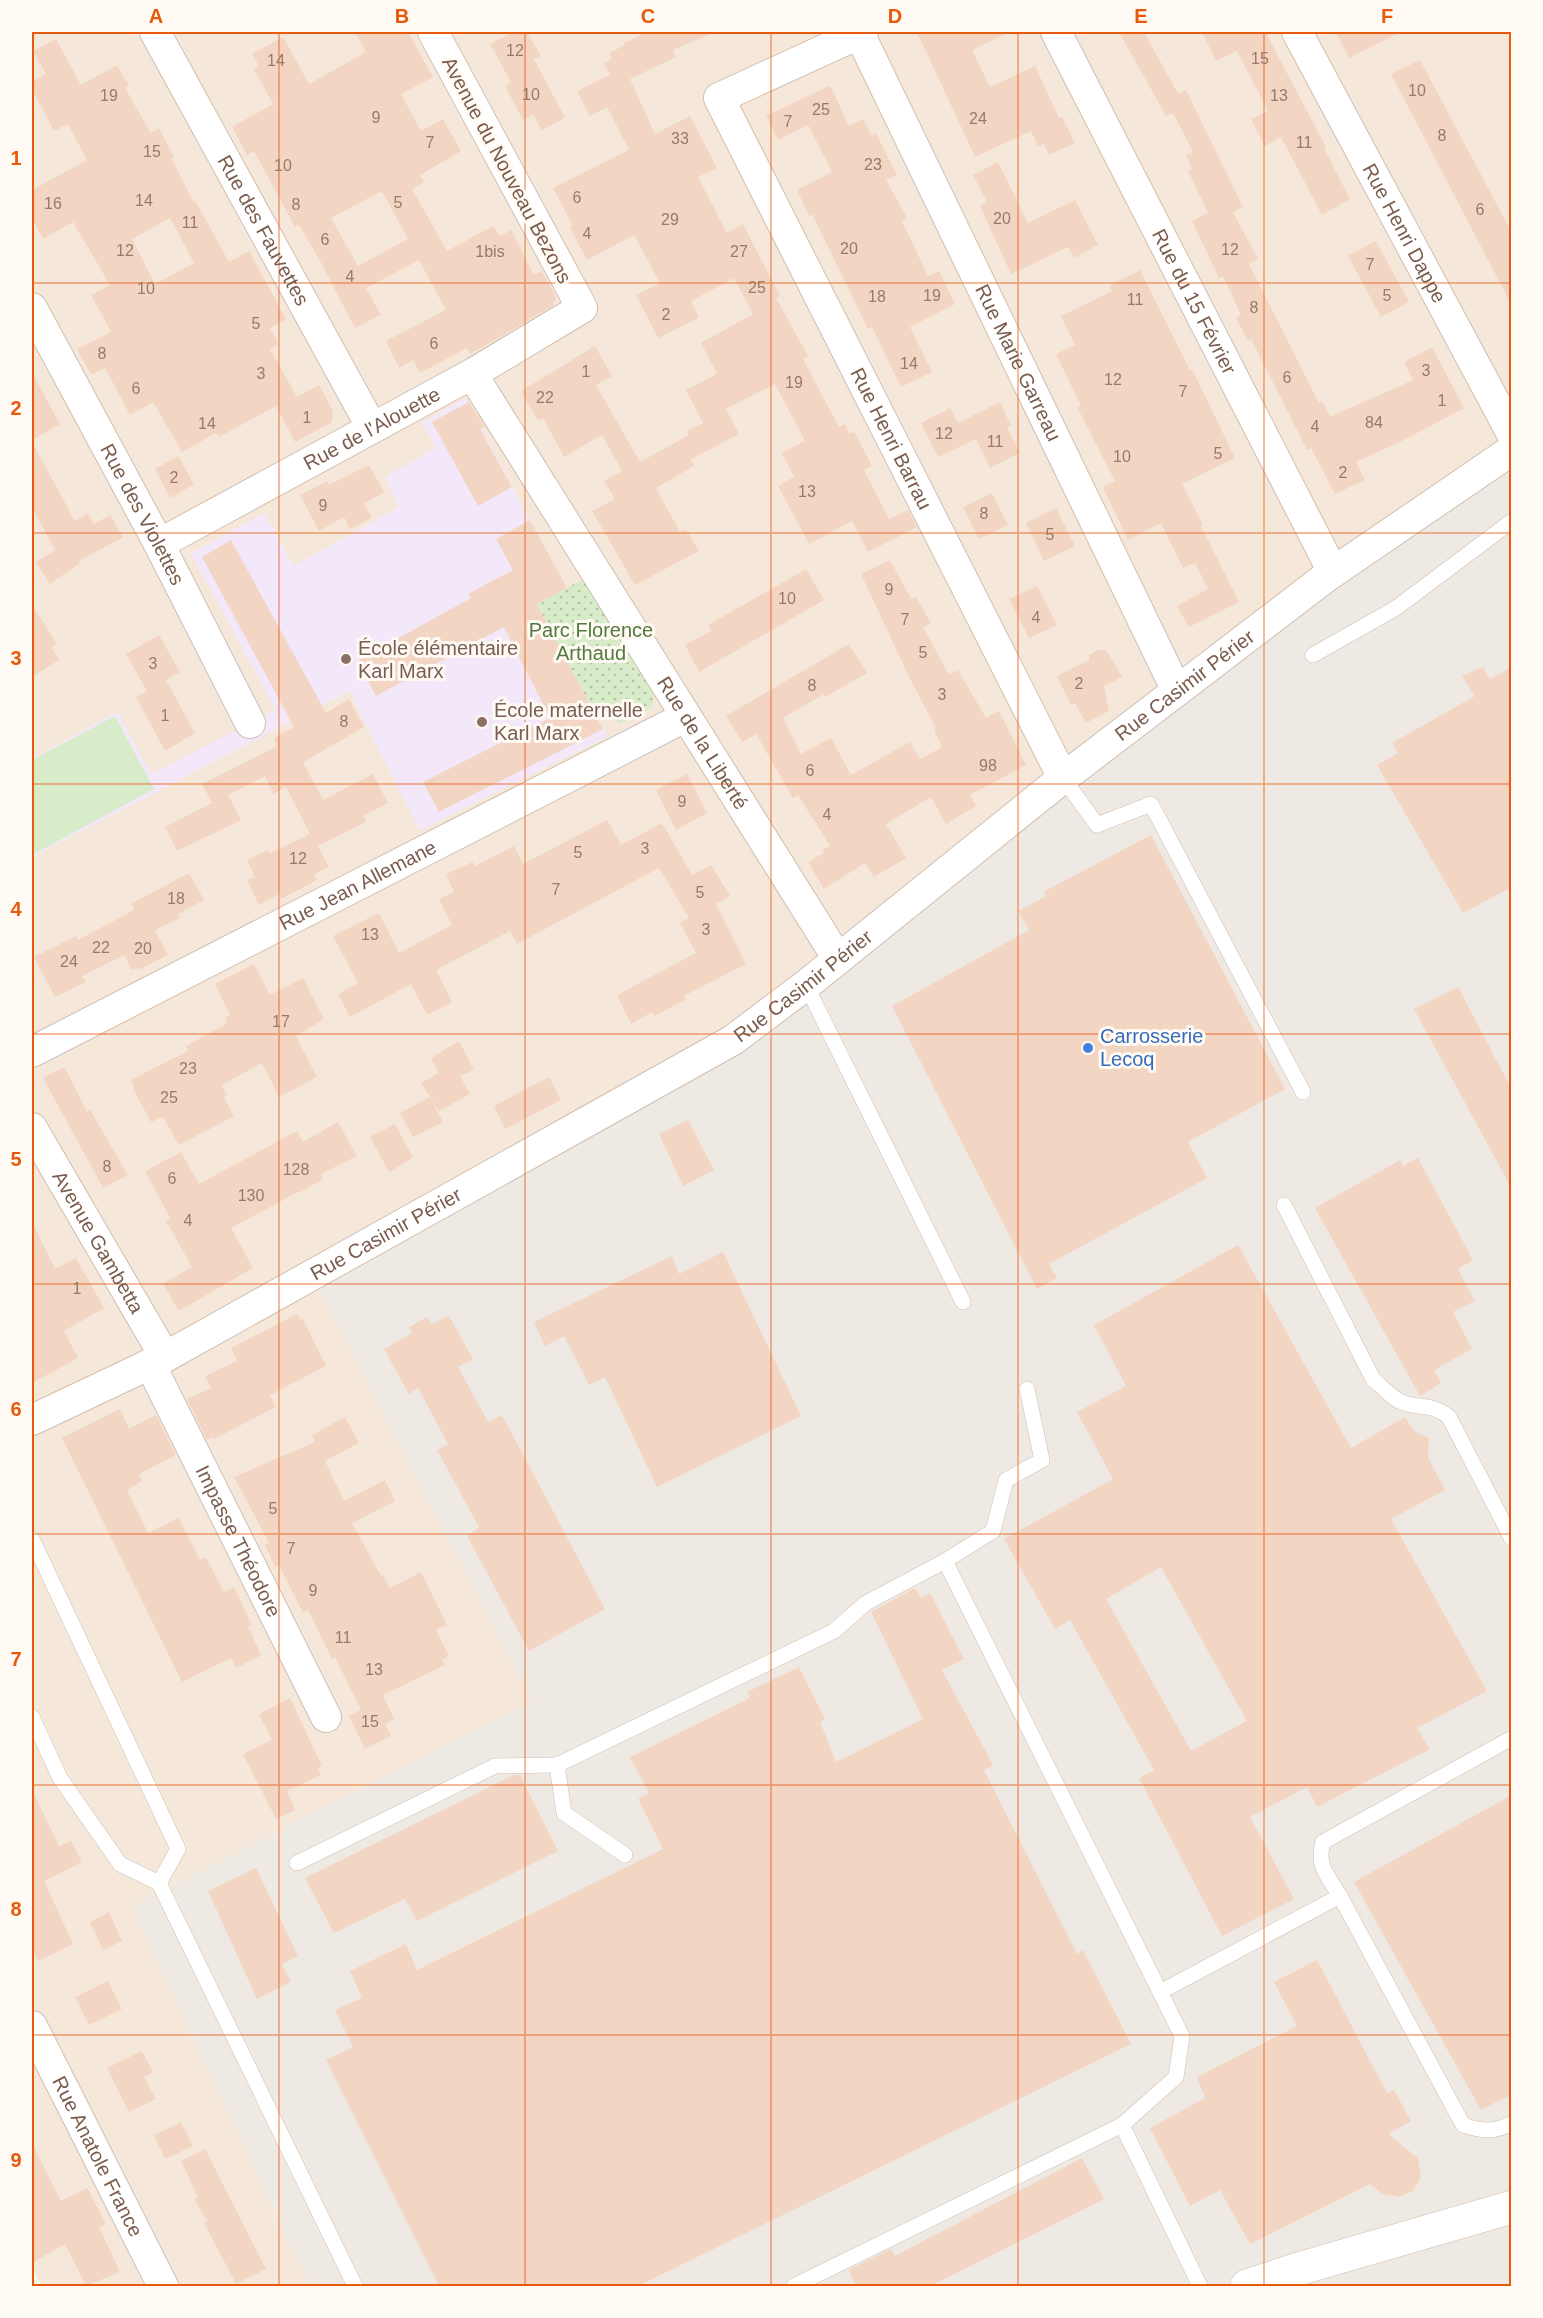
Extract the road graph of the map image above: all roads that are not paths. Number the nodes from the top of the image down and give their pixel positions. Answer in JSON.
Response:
{"nodes":[{"id":1,"x":155,"y":32,"type":"edge"},
{"id":2,"x":433,"y":32,"type":"edge"},
{"id":3,"x":861,"y":32,"type":"edge"},
{"id":4,"x":1056,"y":32,"type":"edge"},
{"id":5,"x":1297,"y":32,"type":"edge"},
{"id":6,"x":32,"y":308,"type":"edge"},
{"id":7,"x":582,"y":308,"type":"joint"},
{"id":8,"x":472,"y":374,"type":"junction"},
{"id":9,"x":372,"y":428,"type":"junction"},
{"id":10,"x":1512,"y":434,"type":"edge"},
{"id":11,"x":1512,"y":450,"type":"edge"},
{"id":12,"x":1512,"y":521,"type":"edge"},
{"id":13,"x":159,"y":544,"type":"junction"},
{"id":14,"x":1333,"y":572,"type":"junction"},
{"id":15,"x":1313,"y":655,"type":"dead end"},
{"id":16,"x":1177,"y":691,"type":"junction"},
{"id":17,"x":685,"y":717,"type":"junction"},
{"id":18,"x":250,"y":723,"type":"dead end"},
{"id":19,"x":1063,"y":778,"type":"junction"},
{"id":20,"x":838,"y":959,"type":"junction"},
{"id":21,"x":806,"y":985,"type":"junction"},
{"id":22,"x":32,"y":1052,"type":"edge"},
{"id":23,"x":1303,"y":1092,"type":"dead end"},
{"id":24,"x":32,"y":1128,"type":"edge"},
{"id":25,"x":1284,"y":1205,"type":"dead end"},
{"id":26,"x":963,"y":1302,"type":"dead end"},
{"id":27,"x":158,"y":1360,"type":"junction"},
{"id":28,"x":1027,"y":1389,"type":"dead end"},
{"id":29,"x":32,"y":1420,"type":"edge"},
{"id":30,"x":32,"y":1539,"type":"edge"},
{"id":31,"x":1512,"y":1539,"type":"edge"},
{"id":32,"x":945,"y":1561,"type":"junction"},
{"id":33,"x":32,"y":1717,"type":"edge"},
{"id":34,"x":326,"y":1717,"type":"dead end"},
{"id":35,"x":1512,"y":1738,"type":"edge"},
{"id":36,"x":557,"y":1765,"type":"junction"},
{"id":37,"x":625,"y":1856,"type":"dead end"},
{"id":38,"x":297,"y":1863,"type":"dead end"},
{"id":39,"x":159,"y":1883,"type":"junction"},
{"id":40,"x":1340,"y":1896,"type":"junction"},
{"id":41,"x":1160,"y":1992,"type":"junction"},
{"id":42,"x":32,"y":2026,"type":"edge"},
{"id":43,"x":1512,"y":2124,"type":"edge"},
{"id":44,"x":1122,"y":2125,"type":"junction"},
{"id":45,"x":1512,"y":2207,"type":"edge"},
{"id":46,"x":163,"y":2286,"type":"edge"},
{"id":47,"x":355,"y":2286,"type":"edge"},
{"id":48,"x":794,"y":2286,"type":"edge"},
{"id":49,"x":1200,"y":2286,"type":"edge"},
{"id":50,"x":1247,"y":2286,"type":"edge"}],
"edges":[{"from":1,"to":9,"type":"street","name":"Rue des Fauvettes"},
{"from":2,"to":7,"type":"street","name":"Avenue du Nouveau Bezons"},
{"from":3,"to":16,"type":"street","name":"Rue Marie Garreau"},
{"from":3,"to":19,"type":"street","name":"Rue Henri Barrau"},
{"from":4,"to":14,"type":"street","name":"Rue du 15 Février"},
{"from":5,"to":10,"type":"street","name":"Rue Henri Dappe"},
{"from":6,"to":13,"type":"street","name":"Rue des Violettes"},
{"from":7,"to":8,"type":"street","name":"Rue de l'Alouette"},
{"from":8,"to":9,"type":"street","name":"Rue de l'Alouette"},
{"from":8,"to":17,"type":"street","name":"Rue de la Liberté"},
{"from":9,"to":13,"type":"street","name":"Rue de l'Alouette"},
{"from":11,"to":14,"type":"street","name":"Rue Casimir Périer"},
{"from":12,"to":15,"type":"lane"},
{"from":13,"to":18,"type":"street","name":"Rue des Violettes"},
{"from":14,"to":16,"type":"street","name":"Rue Casimir Périer"},
{"from":16,"to":19,"type":"street","name":"Rue Casimir Périer"},
{"from":17,"to":20,"type":"street","name":"Rue de la Liberté"},
{"from":17,"to":22,"type":"street","name":"Rue Jean Allemane"},
{"from":19,"to":20,"type":"street","name":"Rue Casimir Périer"},
{"from":19,"to":23,"type":"lane"},
{"from":20,"to":21,"type":"street","name":"Rue Casimir Périer"},
{"from":21,"to":26,"type":"lane"},
{"from":21,"to":27,"type":"street","name":"Rue Casimir Périer"},
{"from":24,"to":27,"type":"street","name":"Avenue Gambetta"},
{"from":25,"to":31,"type":"lane"},
{"from":27,"to":29,"type":"street","name":"Rue Casimir Périer"},
{"from":27,"to":34,"type":"street","name":"Impasse Théodore"},
{"from":28,"to":32,"type":"lane"},
{"from":30,"to":39,"type":"lane"},
{"from":32,"to":36,"type":"lane"},
{"from":32,"to":41,"type":"lane"},
{"from":33,"to":39,"type":"lane"},
{"from":35,"to":40,"type":"lane"},
{"from":36,"to":37,"type":"lane"},
{"from":36,"to":38,"type":"lane"},
{"from":39,"to":47,"type":"lane"},
{"from":40,"to":41,"type":"lane"},
{"from":40,"to":43,"type":"lane"},
{"from":41,"to":44,"type":"lane"},
{"from":42,"to":46,"type":"street","name":"Rue Anatole France"},
{"from":44,"to":48,"type":"lane"},
{"from":44,"to":49,"type":"lane"},
{"from":45,"to":50,"type":"street"}]}
